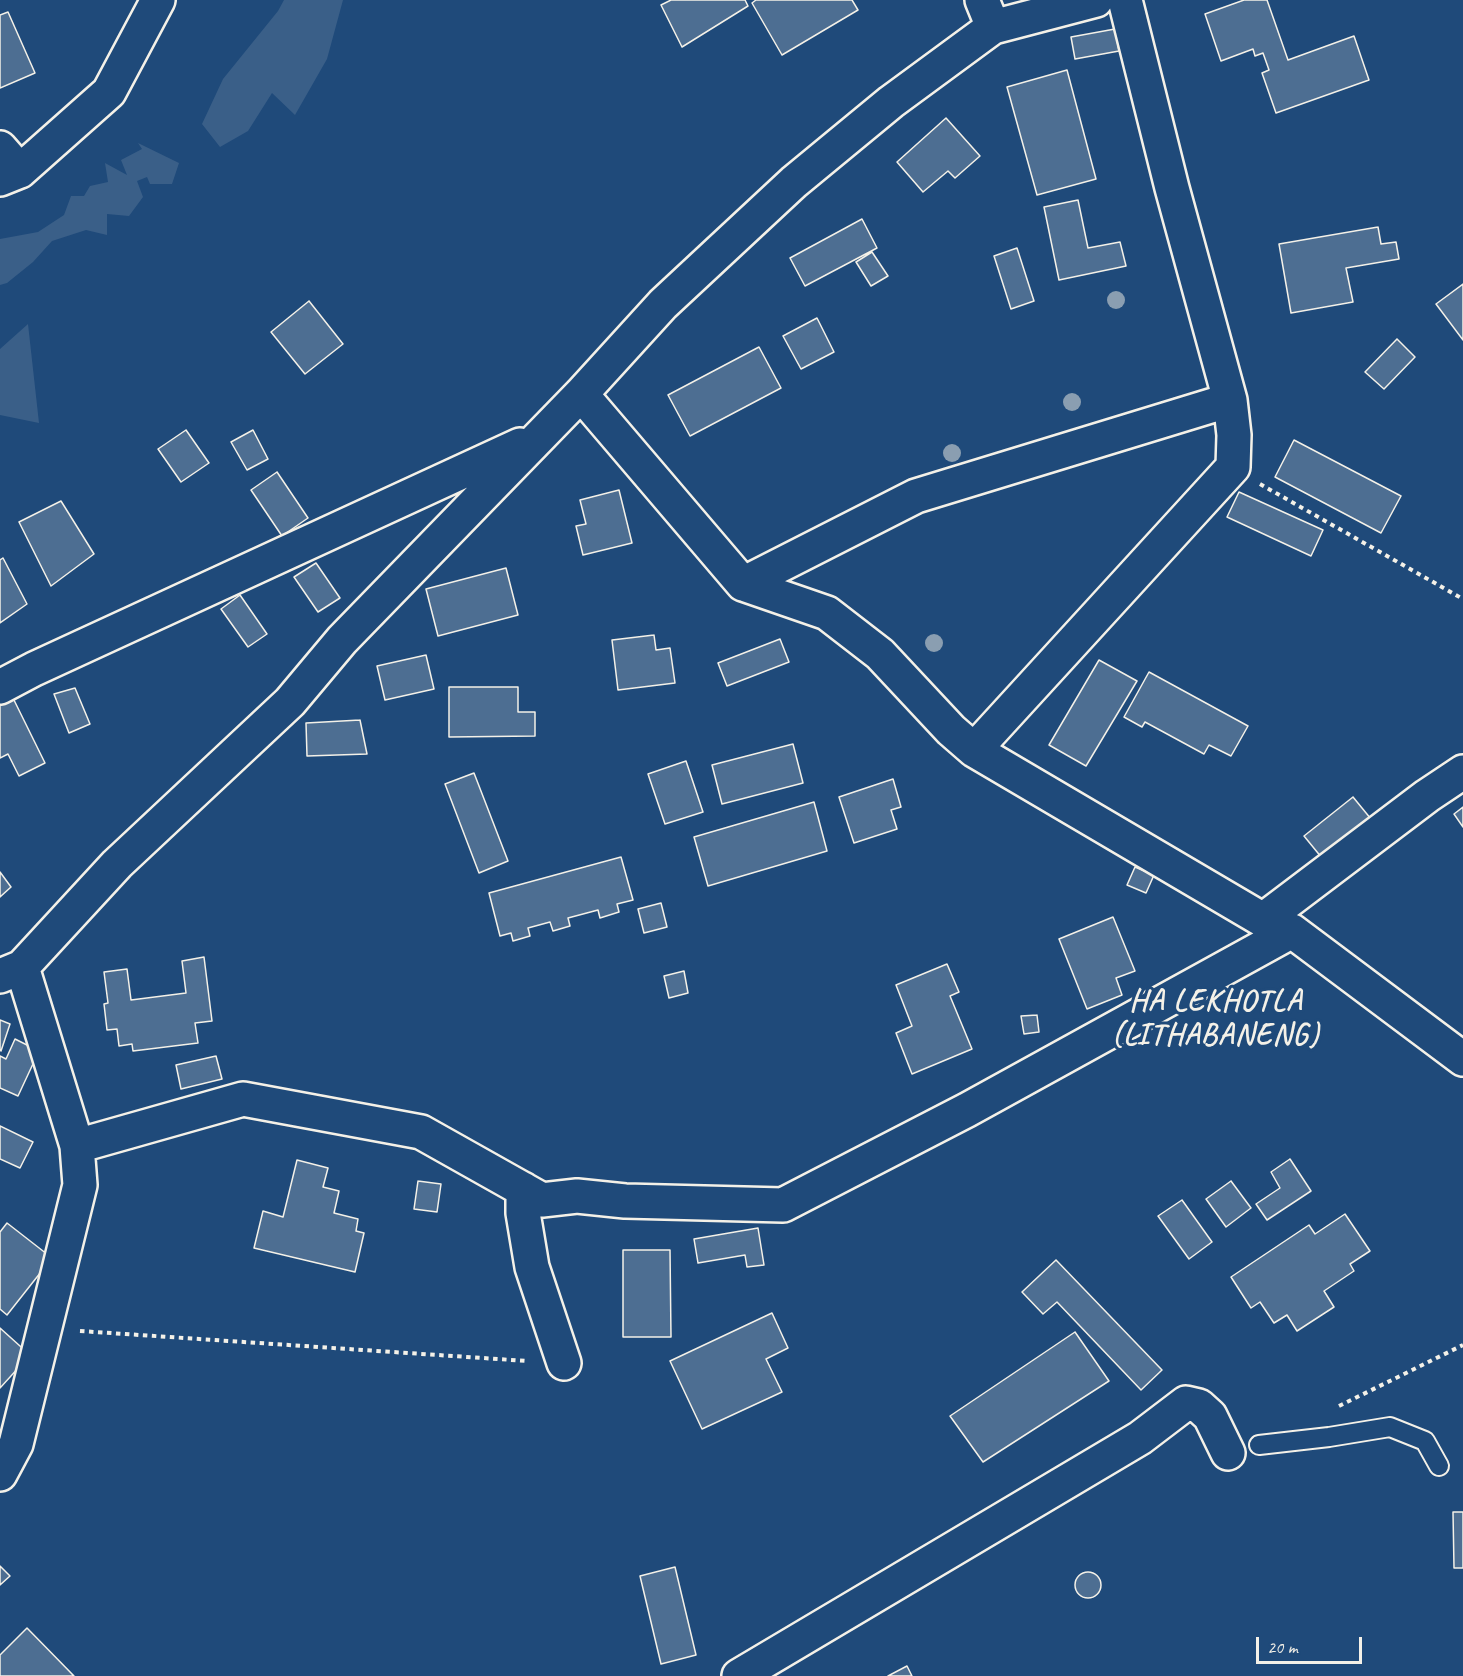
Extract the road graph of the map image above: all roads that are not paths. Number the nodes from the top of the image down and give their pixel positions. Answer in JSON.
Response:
{"nodes":[{"id":1,"x":158,"y":0,"type":"edge"},
{"id":2,"x":1096,"y":0,"type":"edge"},
{"id":3,"x":1125,"y":0,"type":"edge"},
{"id":4,"x":988,"y":13,"type":"edge"},
{"id":5,"x":7,"y":166,"type":"edge"},
{"id":6,"x":581,"y":394,"type":"junction"},
{"id":7,"x":1230,"y":400,"type":"junction"},
{"id":8,"x":539,"y":436,"type":"junction"},
{"id":9,"x":743,"y":585,"type":"junction"},
{"id":10,"x":0,"y":687,"type":"edge"},
{"id":11,"x":974,"y":750,"type":"junction"},
{"id":12,"x":1463,"y":772,"type":"edge"},
{"id":13,"x":1277,"y":926,"type":"junction"},
{"id":14,"x":11,"y":971,"type":"edge"},
{"id":15,"x":1463,"y":1059,"type":"edge"},
{"id":16,"x":77,"y":1146,"type":"junction"},
{"id":17,"x":523,"y":1189,"type":"junction"},
{"id":18,"x":564,"y":1363,"type":"road end"},
{"id":19,"x":1244,"y":1449,"type":"joint"},
{"id":20,"x":1439,"y":1467,"type":"dead end"},
{"id":21,"x":0,"y":1474,"type":"edge"},
{"id":22,"x":740,"y":1676,"type":"edge"}],
"edges":[{"from":1,"to":5,"type":"street"},
{"from":2,"to":4,"type":"street"},
{"from":3,"to":7,"type":"street"},
{"from":4,"to":6,"type":"street"},
{"from":6,"to":8,"type":"street"},
{"from":6,"to":9,"type":"street"},
{"from":7,"to":9,"type":"street"},
{"from":7,"to":11,"type":"street"},
{"from":8,"to":10,"type":"street"},
{"from":8,"to":14,"type":"street"},
{"from":9,"to":11,"type":"street"},
{"from":11,"to":13,"type":"street"},
{"from":12,"to":13,"type":"street"},
{"from":13,"to":15,"type":"street"},
{"from":13,"to":17,"type":"street"},
{"from":14,"to":16,"type":"street"},
{"from":16,"to":17,"type":"street"},
{"from":16,"to":21,"type":"street"},
{"from":17,"to":18,"type":"street"},
{"from":19,"to":20,"type":"lane"},
{"from":19,"to":22,"type":"street"}]}
